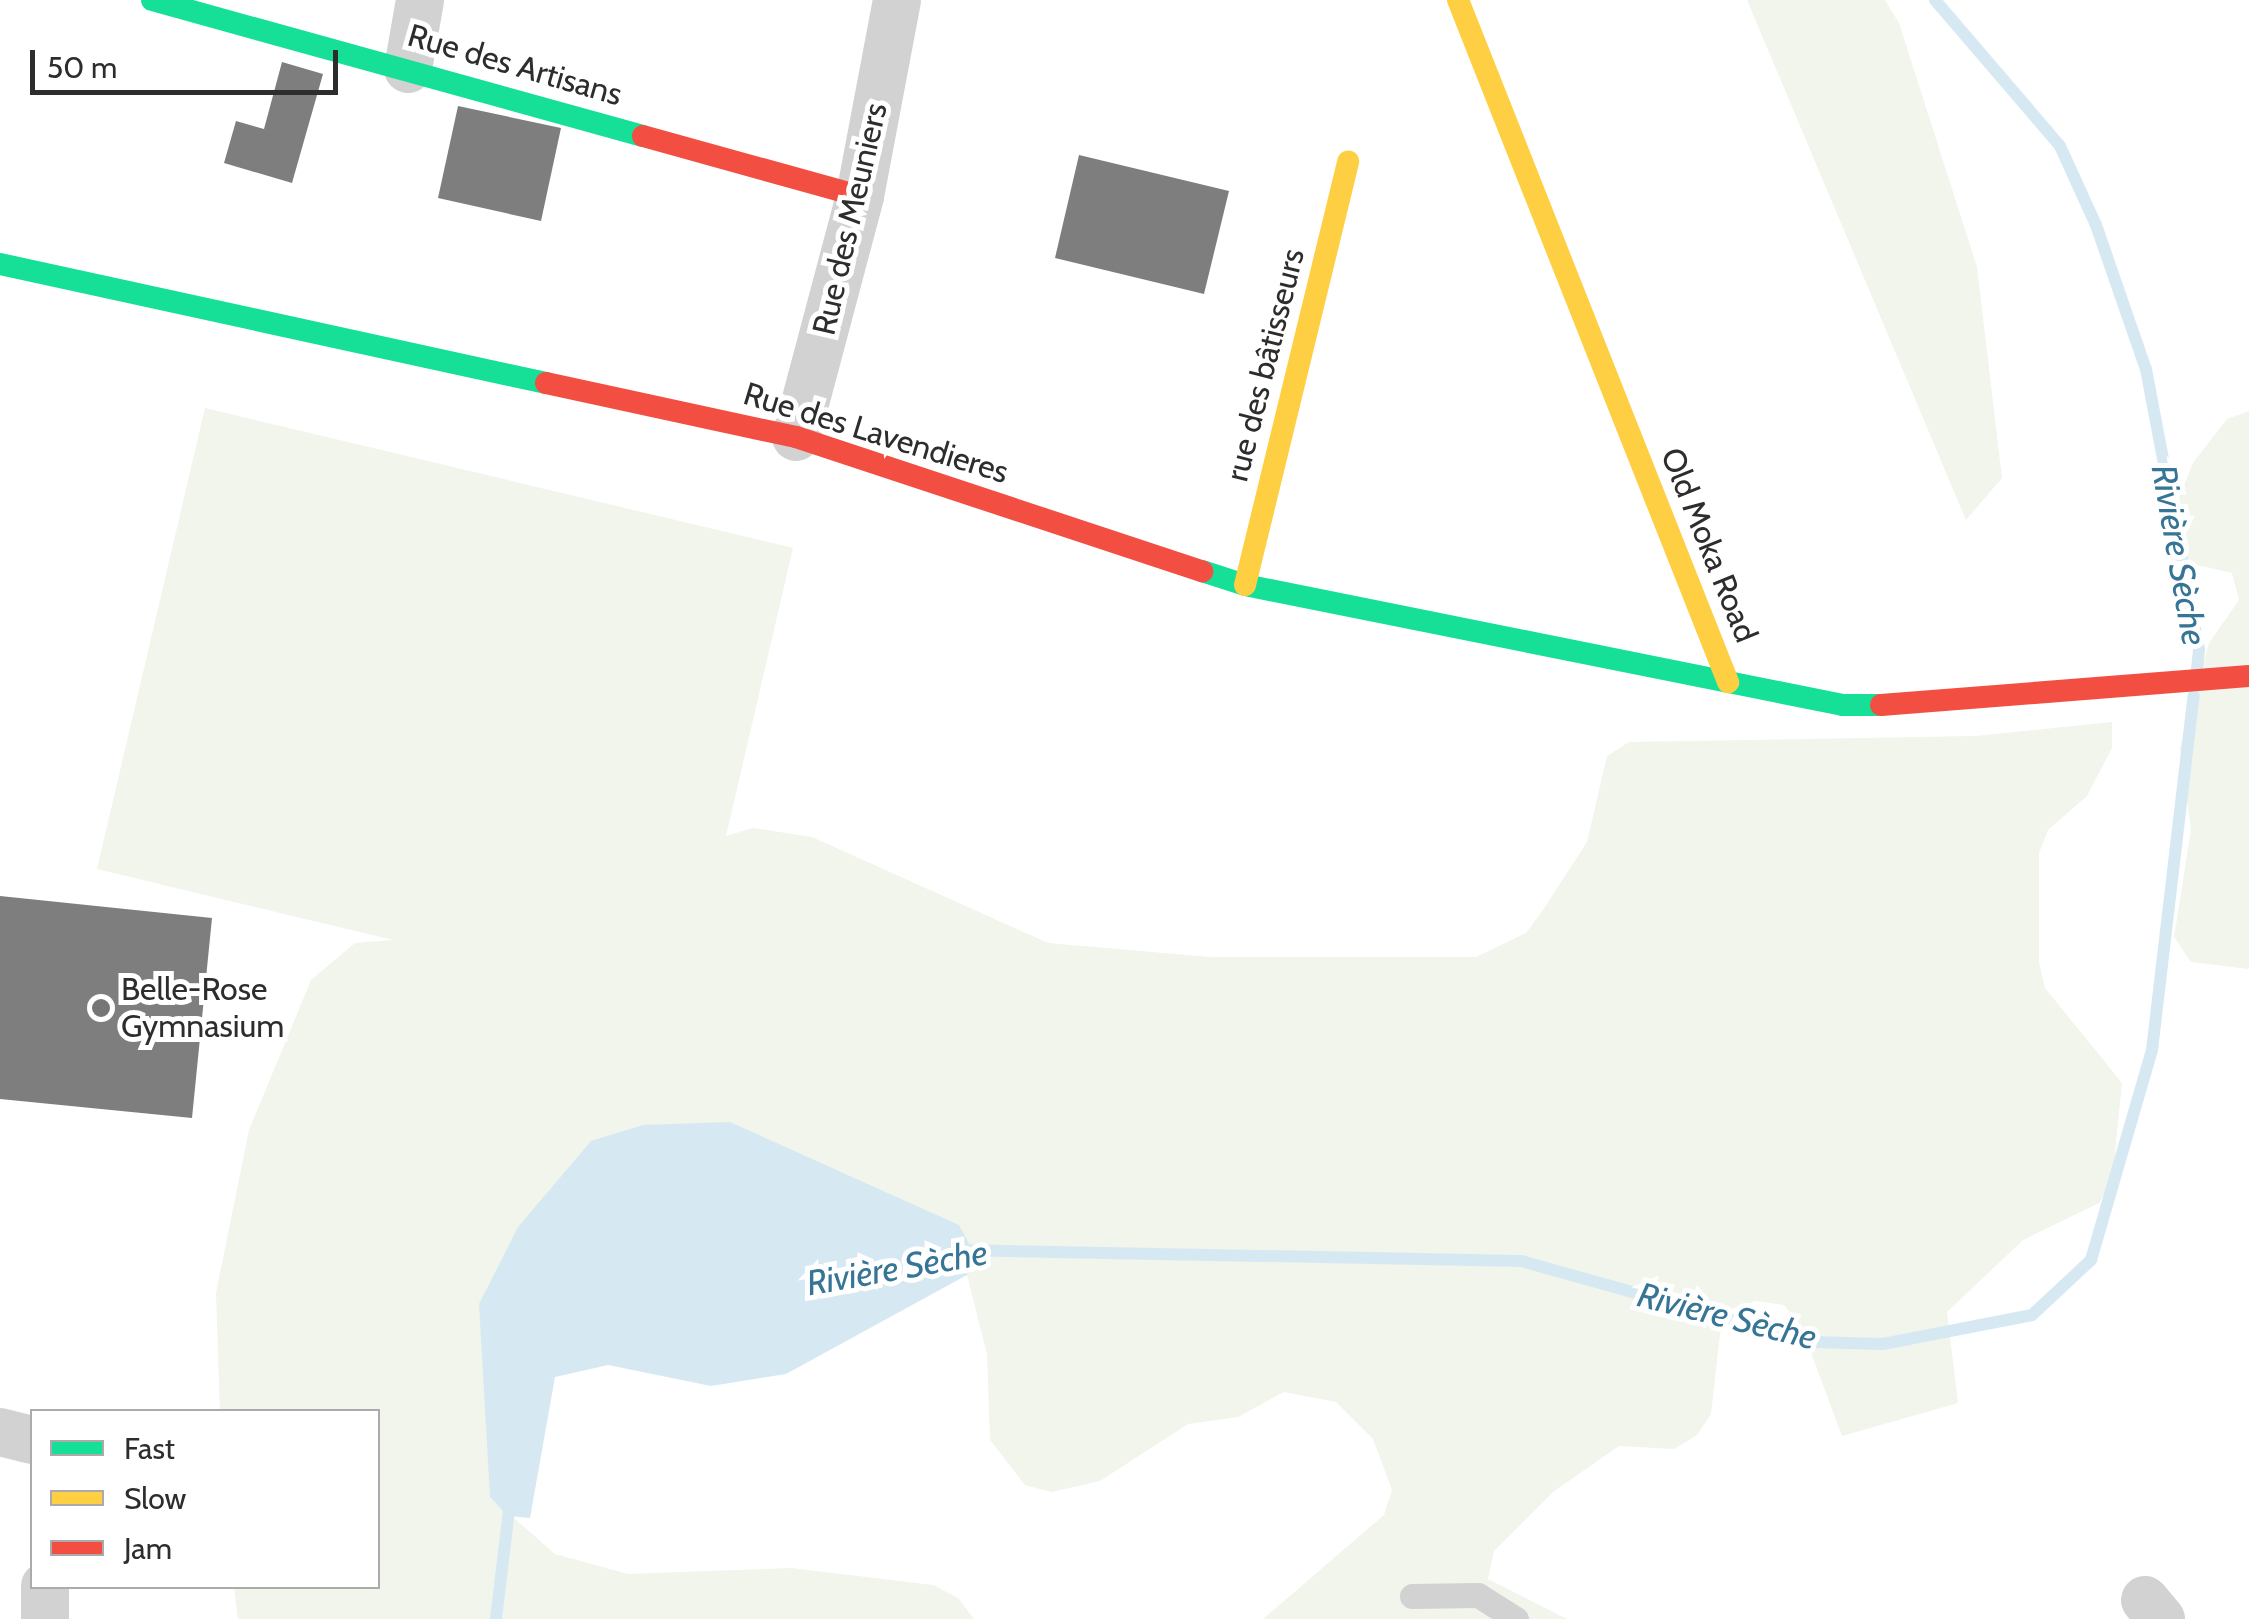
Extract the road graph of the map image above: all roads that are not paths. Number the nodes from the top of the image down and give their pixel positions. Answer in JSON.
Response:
{"nodes":[{"id":1,"x":152,"y":0,"type":"edge"},
{"id":2,"x":420,"y":0,"type":"edge"},
{"id":3,"x":897,"y":0,"type":"edge"},
{"id":4,"x":1458,"y":0,"type":"edge"},
{"id":5,"x":408,"y":68,"type":"junction"},
{"id":6,"x":1348,"y":161,"type":"dead end"},
{"id":7,"x":860,"y":196,"type":"junction"},
{"id":8,"x":0,"y":264,"type":"edge"},
{"id":9,"x":796,"y":437,"type":"junction"},
{"id":10,"x":1245,"y":585,"type":"junction"},
{"id":11,"x":2247,"y":676,"type":"edge"},
{"id":12,"x":1728,"y":682,"type":"junction"},
{"id":13,"x":0,"y":1432,"type":"edge"},
{"id":14,"x":30,"y":1440,"type":"edge"},
{"id":15,"x":45,"y":1589,"type":"edge"},
{"id":16,"x":1412,"y":1596,"type":"dead end"},
{"id":17,"x":44,"y":1619,"type":"edge"},
{"id":18,"x":1516,"y":1619,"type":"edge"}],
"edges":[{"from":1,"to":5,"type":"street","name":"Rue des Artisans"},
{"from":2,"to":5,"type":"street"},
{"from":3,"to":7,"type":"street","name":"Rue des Meuniers"},
{"from":4,"to":12,"type":"street","name":"Old Moka Road"},
{"from":5,"to":7,"type":"street","name":"Rue des Artisans"},
{"from":6,"to":10,"type":"street","name":"rue des bâtisseurs"},
{"from":7,"to":9,"type":"street","name":"Rue des Meuniers"},
{"from":8,"to":9,"type":"street","name":"Rue des Lavendieres"},
{"from":9,"to":10,"type":"street","name":"Rue des Lavendieres"},
{"from":10,"to":12,"type":"street","name":"Rue des Lavendieres"},
{"from":11,"to":12,"type":"street","name":"Old Moka Road"},
{"from":13,"to":14,"type":"street"},
{"from":15,"to":17,"type":"street"},
{"from":16,"to":18,"type":"lane"}]}
